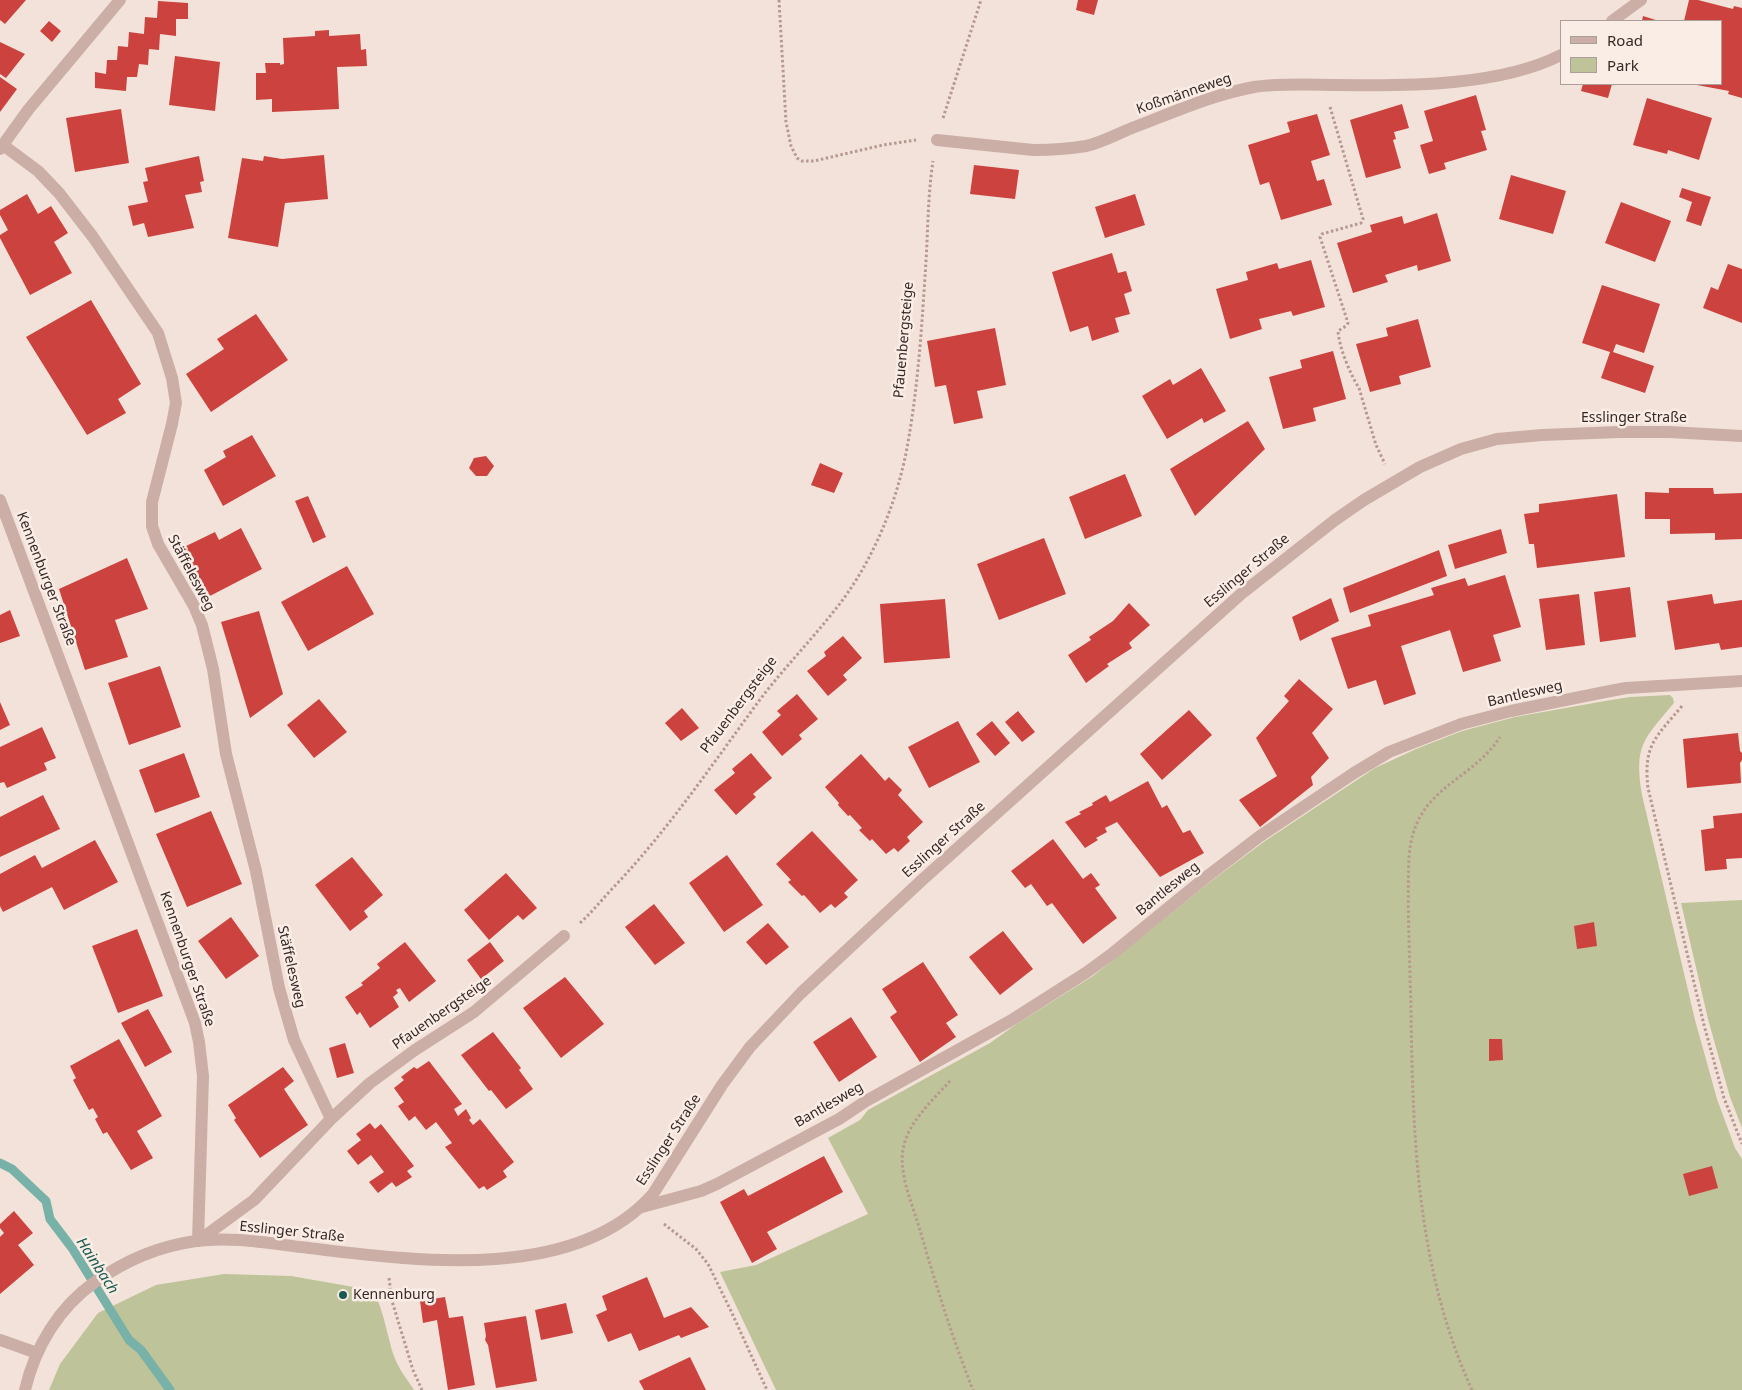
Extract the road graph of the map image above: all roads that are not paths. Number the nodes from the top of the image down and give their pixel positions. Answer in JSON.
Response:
{"nodes":[{"id":1,"x":120,"y":0,"type":"edge"},
{"id":2,"x":1641,"y":0,"type":"edge"},
{"id":3,"x":1613,"y":20,"type":"edge"},
{"id":4,"x":1560,"y":55,"type":"edge"},
{"id":5,"x":937,"y":140,"type":"road end"},
{"id":6,"x":2,"y":147,"type":"edge"},
{"id":7,"x":1742,"y":436,"type":"edge"},
{"id":8,"x":0,"y":500,"type":"edge"},
{"id":9,"x":1742,"y":681,"type":"edge"},
{"id":10,"x":564,"y":936,"type":"road end"},
{"id":11,"x":331,"y":1119,"type":"junction"},
{"id":12,"x":642,"y":1207,"type":"junction"},
{"id":13,"x":198,"y":1241,"type":"junction"},
{"id":14,"x":0,"y":1340,"type":"edge"},
{"id":15,"x":37,"y":1353,"type":"junction"},
{"id":16,"x":25,"y":1390,"type":"edge"}],
"edges":[{"from":1,"to":6,"type":"street"},
{"from":2,"to":3,"type":"street"},
{"from":4,"to":5,"type":"street","name":"Koßmänneweg"},
{"from":6,"to":11,"type":"street","name":"Stäffelesweg"},
{"from":7,"to":12,"type":"street","name":"Esslinger Straße"},
{"from":8,"to":13,"type":"street","name":"Kennenburger Straße"},
{"from":9,"to":12,"type":"street","name":"Bantlesweg"},
{"from":10,"to":11,"type":"street","name":"Pfauenbergsteige"},
{"from":11,"to":13,"type":"street","name":"Pfauenbergsteige"},
{"from":12,"to":13,"type":"street","name":"Esslinger Straße"},
{"from":13,"to":15,"type":"street"},
{"from":14,"to":15,"type":"street"},
{"from":15,"to":16,"type":"street"}]}
